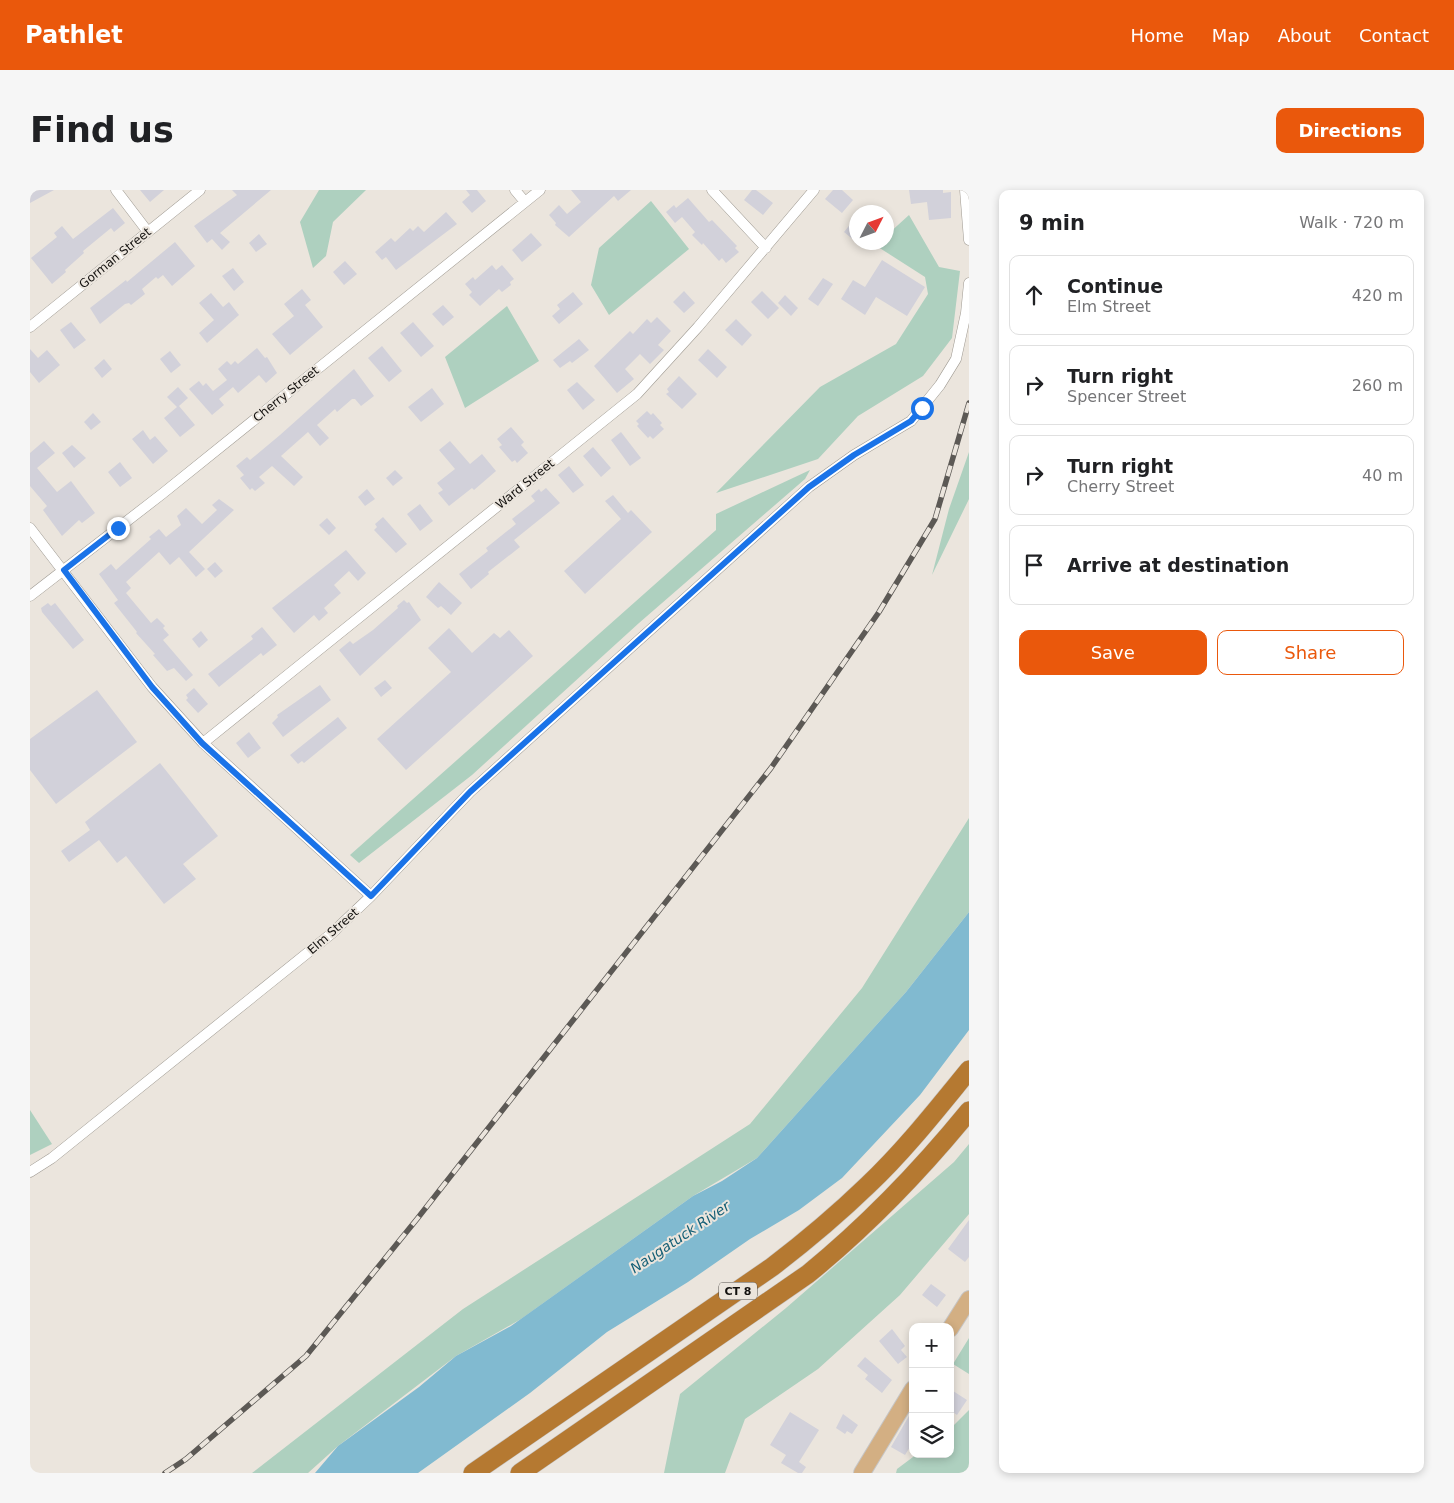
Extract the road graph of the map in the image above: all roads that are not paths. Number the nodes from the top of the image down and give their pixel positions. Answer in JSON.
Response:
{"nodes":[{"id":1,"x":116,"y":190,"type":"edge"},
{"id":2,"x":200,"y":190,"type":"edge"},
{"id":3,"x":515,"y":190,"type":"edge"},
{"id":4,"x":540,"y":190,"type":"edge"},
{"id":5,"x":712,"y":190,"type":"edge"},
{"id":6,"x":814,"y":190,"type":"edge"},
{"id":7,"x":965,"y":190,"type":"edge"},
{"id":8,"x":525,"y":202,"type":"junction"},
{"id":9,"x":148,"y":232,"type":"junction"},
{"id":10,"x":969,"y":240,"type":"edge"},
{"id":11,"x":766,"y":248,"type":"junction"},
{"id":12,"x":969,"y":283,"type":"edge"},
{"id":13,"x":30,"y":327,"type":"edge"},
{"id":14,"x":30,"y":528,"type":"edge"},
{"id":15,"x":64,"y":570,"type":"junction"},
{"id":16,"x":30,"y":596,"type":"edge"},
{"id":17,"x":202,"y":743,"type":"junction"},
{"id":18,"x":371,"y":896,"type":"junction"},
{"id":19,"x":969,"y":1070,"type":"edge"},
{"id":20,"x":969,"y":1111,"type":"edge"},
{"id":21,"x":30,"y":1172,"type":"edge"},
{"id":22,"x":969,"y":1299,"type":"edge"},
{"id":23,"x":954,"y":1323,"type":"edge"},
{"id":24,"x":909,"y":1396,"type":"edge"},
{"id":25,"x":473,"y":1473,"type":"edge"},
{"id":26,"x":520,"y":1473,"type":"edge"},
{"id":27,"x":862,"y":1473,"type":"edge"}],
"edges":[{"from":1,"to":9,"type":"street"},
{"from":2,"to":9,"type":"street","name":"Gorman Street"},
{"from":3,"to":8,"type":"street"},
{"from":4,"to":8,"type":"street","name":"Cherry Street"},
{"from":5,"to":11,"type":"street"},
{"from":6,"to":11,"type":"street","name":"Ward Street"},
{"from":7,"to":10,"type":"street"},
{"from":8,"to":15,"type":"street","name":"Cherry Street"},
{"from":9,"to":13,"type":"street","name":"Gorman Street"},
{"from":11,"to":17,"type":"street","name":"Ward Street"},
{"from":12,"to":18,"type":"street","name":"Elm Street"},
{"from":14,"to":15,"type":"street"},
{"from":15,"to":16,"type":"street","name":"Cherry Street"},
{"from":15,"to":17,"type":"street"},
{"from":17,"to":18,"type":"street"},
{"from":18,"to":21,"type":"street","name":"Elm Street"},
{"from":19,"to":25,"type":"highway","number":"CT 8"},
{"from":20,"to":26,"type":"highway","number":"CT 8"},
{"from":22,"to":23,"type":"main road"},
{"from":24,"to":27,"type":"main road"}]}
